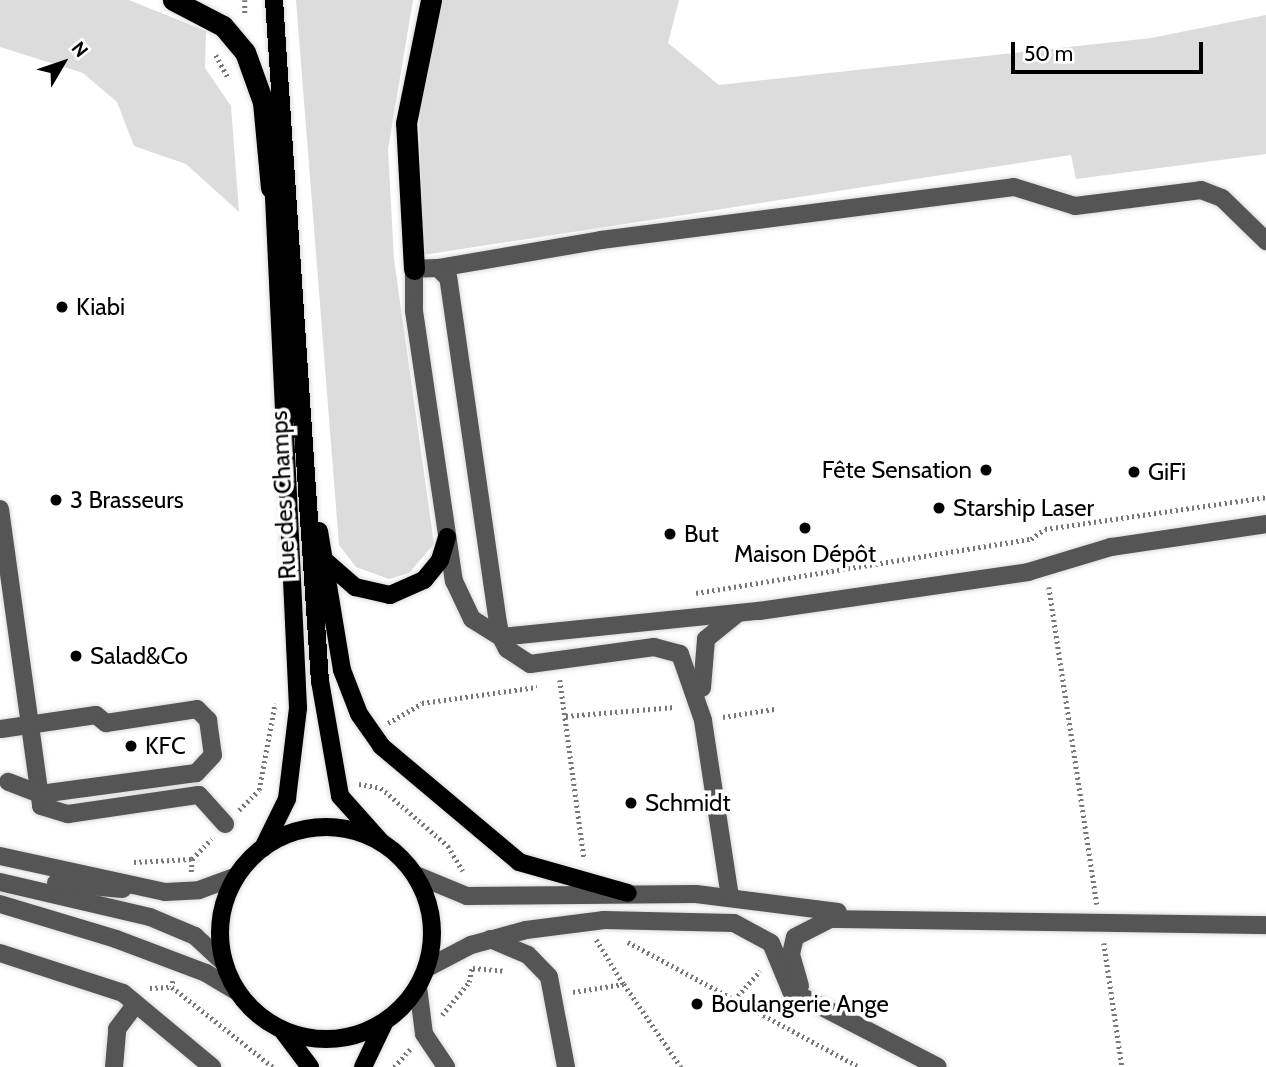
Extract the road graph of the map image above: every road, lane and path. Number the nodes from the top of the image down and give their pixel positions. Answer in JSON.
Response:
{"nodes":[{"id":1,"x":173,"y":0,"type":"edge"},
{"id":2,"x":245,"y":0,"type":"edge"},
{"id":3,"x":274,"y":0,"type":"edge"},
{"id":4,"x":430,"y":0,"type":"edge"},
{"id":5,"x":232,"y":34,"type":"junction"},
{"id":6,"x":232,"y":83,"type":"dead end"},
{"id":7,"x":281,"y":127,"type":"junction"},
{"id":8,"x":271,"y":188,"type":"junction"},
{"id":9,"x":1266,"y":241,"type":"edge"},
{"id":10,"x":438,"y":268,"type":"junction"},
{"id":11,"x":414,"y":269,"type":"junction"},
{"id":12,"x":306,"y":483,"type":"junction"},
{"id":13,"x":1266,"y":497,"type":"edge"},
{"id":14,"x":0,"y":509,"type":"edge"},
{"id":15,"x":1266,"y":524,"type":"edge"},
{"id":16,"x":1040,"y":533,"type":"junction"},
{"id":17,"x":447,"y":537,"type":"junction"},
{"id":18,"x":323,"y":559,"type":"junction"},
{"id":19,"x":1046,"y":568,"type":"junction"},
{"id":20,"x":691,"y":594,"type":"dead end"},
{"id":21,"x":741,"y":613,"type":"junction"},
{"id":22,"x":501,"y":637,"type":"junction"},
{"id":23,"x":561,"y":684,"type":"dead end"},
{"id":24,"x":277,"y":693,"type":"dead end"},
{"id":25,"x":774,"y":709,"type":"dead end"},
{"id":26,"x":566,"y":716,"type":"dead end"},
{"id":27,"x":702,"y":720,"type":"junction"},
{"id":28,"x":30,"y":724,"type":"junction"},
{"id":29,"x":1,"y":729,"type":"edge"},
{"id":30,"x":371,"y":733,"type":"junction"},
{"id":31,"x":352,"y":774,"type":"dead end"},
{"id":32,"x":8,"y":782,"type":"dead end"},
{"id":33,"x":354,"y":784,"type":"dead end"},
{"id":34,"x":40,"y":794,"type":"junction"},
{"id":35,"x":225,"y":824,"type":"junction"},
{"id":36,"x":382,"y":843,"type":"junction"},
{"id":37,"x":262,"y":848,"type":"junction"},
{"id":38,"x":0,"y":856,"type":"edge"},
{"id":39,"x":237,"y":876,"type":"junction"},
{"id":40,"x":415,"y":876,"type":"junction"},
{"id":41,"x":0,"y":880,"type":"edge"},
{"id":42,"x":150,"y":890,"type":"junction"},
{"id":43,"x":189,"y":891,"type":"junction"},
{"id":44,"x":628,"y":893,"type":"junction"},
{"id":45,"x":730,"y":897,"type":"junction"},
{"id":46,"x":0,"y":904,"type":"edge"},
{"id":47,"x":872,"y":917,"type":"junction"},
{"id":48,"x":1100,"y":922,"type":"junction"},
{"id":49,"x":1266,"y":925,"type":"edge"},
{"id":50,"x":490,"y":939,"type":"junction"},
{"id":51,"x":1094,"y":942,"type":"dead end"},
{"id":52,"x":1104,"y":942,"type":"junction"},
{"id":53,"x":1114,"y":942,"type":"dead end"},
{"id":54,"x":0,"y":953,"type":"edge"},
{"id":55,"x":177,"y":961,"type":"junction"},
{"id":56,"x":224,"y":963,"type":"junction"},
{"id":57,"x":427,"y":968,"type":"junction"},
{"id":58,"x":781,"y":968,"type":"junction"},
{"id":59,"x":624,"y":984,"type":"dead end"},
{"id":60,"x":418,"y":987,"type":"junction"},
{"id":61,"x":237,"y":992,"type":"junction"},
{"id":62,"x":734,"y":1000,"type":"dead end"},
{"id":63,"x":810,"y":1001,"type":"junction"},
{"id":64,"x":136,"y":1004,"type":"junction"},
{"id":65,"x":386,"y":1021,"type":"junction"},
{"id":66,"x":283,"y":1031,"type":"junction"},
{"id":67,"x":405,"y":1054,"type":"dead end"},
{"id":68,"x":114,"y":1067,"type":"edge"},
{"id":69,"x":212,"y":1067,"type":"edge"},
{"id":70,"x":273,"y":1067,"type":"edge"},
{"id":71,"x":310,"y":1067,"type":"edge"},
{"id":72,"x":363,"y":1067,"type":"edge"},
{"id":73,"x":394,"y":1067,"type":"edge"},
{"id":74,"x":446,"y":1067,"type":"edge"},
{"id":75,"x":566,"y":1067,"type":"edge"},
{"id":76,"x":681,"y":1067,"type":"edge"},
{"id":77,"x":938,"y":1067,"type":"edge"},
{"id":78,"x":1122,"y":1067,"type":"edge"}],
"edges":[{"from":1,"to":5,"type":"highway"},
{"from":2,"to":5,"type":"path"},
{"from":3,"to":7,"type":"main road","name":"Rue des Champs"},
{"from":4,"to":11,"type":"highway"},
{"from":5,"to":6,"type":"path"},
{"from":5,"to":8,"type":"highway"},
{"from":7,"to":8,"type":"main road","name":"Rue des Champs"},
{"from":7,"to":12,"type":"main road","name":"Rue des Champs"},
{"from":8,"to":37,"type":"main road","name":"Rue des Champs"},
{"from":9,"to":10,"type":"street"},
{"from":10,"to":11,"type":"street"},
{"from":10,"to":22,"type":"street"},
{"from":11,"to":17,"type":"street"},
{"from":12,"to":18,"type":"main road"},
{"from":12,"to":36,"type":"main road","name":"Rue des Champs"},
{"from":13,"to":16,"type":"path"},
{"from":14,"to":28,"type":"street"},
{"from":15,"to":19,"type":"street"},
{"from":16,"to":19,"type":"path"},
{"from":16,"to":20,"type":"path"},
{"from":17,"to":18,"type":"main road"},
{"from":17,"to":22,"type":"street"},
{"from":18,"to":30,"type":"main road"},
{"from":19,"to":21,"type":"street"},
{"from":19,"to":48,"type":"path"},
{"from":21,"to":22,"type":"street"},
{"from":21,"to":27,"type":"street"},
{"from":22,"to":27,"type":"street"},
{"from":23,"to":30,"type":"path"},
{"from":24,"to":35,"type":"path"},
{"from":25,"to":27,"type":"path"},
{"from":26,"to":27,"type":"path"},
{"from":27,"to":45,"type":"street"},
{"from":28,"to":29,"type":"street"},
{"from":28,"to":34,"type":"street"},
{"from":28,"to":34,"type":"street"},
{"from":30,"to":44,"type":"main road"},
{"from":31,"to":33,"type":"path"},
{"from":32,"to":34,"type":"street"},
{"from":34,"to":35,"type":"street"},
{"from":35,"to":43,"type":"path"},
{"from":36,"to":37,"type":"main road"},
{"from":36,"to":40,"type":"main road"},
{"from":37,"to":39,"type":"main road"},
{"from":38,"to":42,"type":"street"},
{"from":39,"to":43,"type":"street"},
{"from":39,"to":56,"type":"main road"},
{"from":40,"to":44,"type":"street"},
{"from":40,"to":57,"type":"main road"},
{"from":41,"to":42,"type":"street"},
{"from":41,"to":56,"type":"street"},
{"from":42,"to":43,"type":"street"},
{"from":44,"to":45,"type":"street"},
{"from":45,"to":47,"type":"street"},
{"from":46,"to":55,"type":"street"},
{"from":47,"to":48,"type":"street"},
{"from":47,"to":63,"type":"street"},
{"from":48,"to":49,"type":"street"},
{"from":48,"to":52,"type":"path"},
{"from":50,"to":57,"type":"street"},
{"from":50,"to":58,"type":"street"},
{"from":50,"to":75,"type":"street"},
{"from":51,"to":52,"type":"path"},
{"from":52,"to":53,"type":"path"},
{"from":52,"to":78,"type":"path"},
{"from":54,"to":64,"type":"street"},
{"from":55,"to":61,"type":"street"},
{"from":55,"to":70,"type":"path"},
{"from":56,"to":61,"type":"main road"},
{"from":57,"to":60,"type":"main road"},
{"from":58,"to":62,"type":"path"},
{"from":58,"to":63,"type":"street"},
{"from":59,"to":76,"type":"path"},
{"from":60,"to":65,"type":"main road"},
{"from":60,"to":74,"type":"street"},
{"from":61,"to":66,"type":"main road"},
{"from":63,"to":77,"type":"street"},
{"from":64,"to":68,"type":"street"},
{"from":64,"to":69,"type":"street"},
{"from":65,"to":66,"type":"main road"},
{"from":65,"to":72,"type":"main road"},
{"from":66,"to":71,"type":"main road"},
{"from":67,"to":73,"type":"path"}]}
